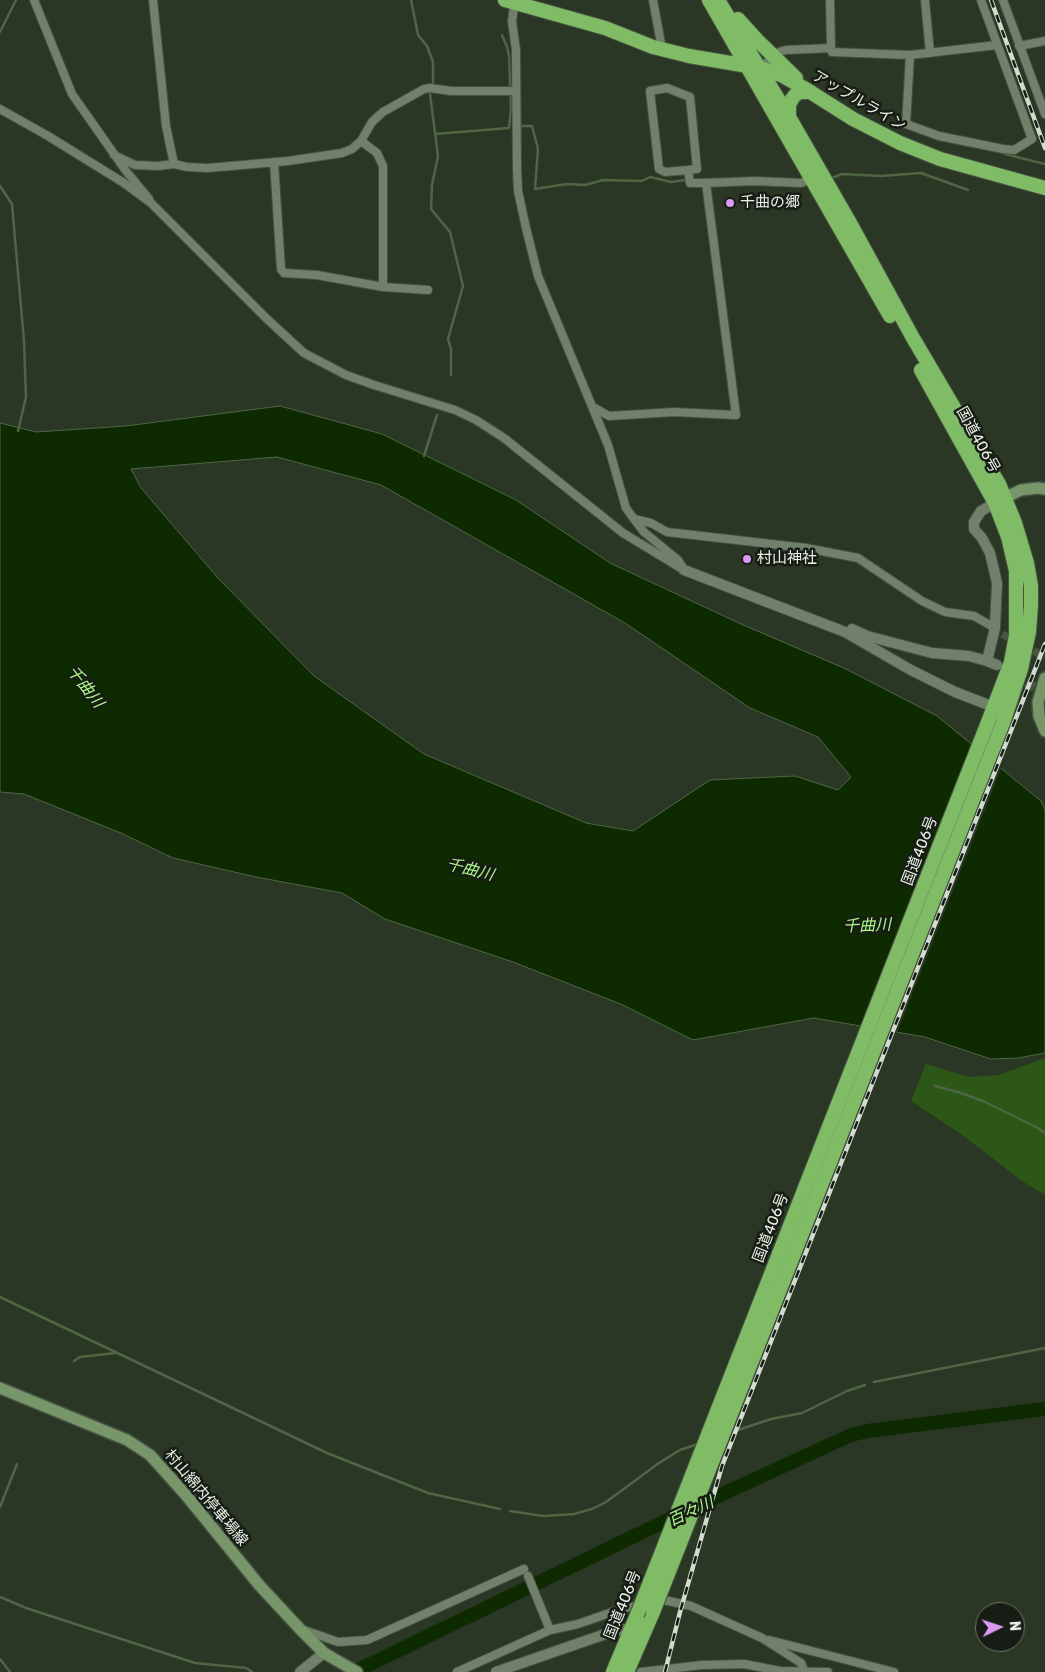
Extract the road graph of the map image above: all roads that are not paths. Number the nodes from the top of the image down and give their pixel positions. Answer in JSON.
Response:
{"nodes":[{"id":1,"x":34,"y":0,"type":"edge"},
{"id":2,"x":153,"y":0,"type":"edge"},
{"id":3,"x":653,"y":0,"type":"edge"},
{"id":4,"x":709,"y":0,"type":"edge"},
{"id":5,"x":718,"y":0,"type":"edge"},
{"id":6,"x":724,"y":0,"type":"edge"},
{"id":7,"x":830,"y":0,"type":"edge"},
{"id":8,"x":925,"y":0,"type":"edge"},
{"id":9,"x":981,"y":0,"type":"edge"},
{"id":10,"x":1003,"y":0,"type":"edge"},
{"id":11,"x":512,"y":1,"type":"edge"},
{"id":12,"x":1045,"y":41,"type":"edge"},
{"id":13,"x":997,"y":45,"type":"junction"},
{"id":14,"x":1019,"y":46,"type":"junction"},
{"id":15,"x":831,"y":48,"type":"junction"},
{"id":16,"x":662,"y":49,"type":"junction"},
{"id":17,"x":930,"y":53,"type":"junction"},
{"id":18,"x":910,"y":55,"type":"junction"},
{"id":19,"x":774,"y":57,"type":"junction"},
{"id":20,"x":745,"y":65,"type":"junction"},
{"id":21,"x":760,"y":68,"type":"junction"},
{"id":22,"x":807,"y":90,"type":"junction"},
{"id":23,"x":516,"y":91,"type":"junction"},
{"id":24,"x":0,"y":109,"type":"edge"},
{"id":25,"x":1045,"y":114,"type":"edge"},
{"id":26,"x":789,"y":117,"type":"junction"},
{"id":27,"x":361,"y":141,"type":"junction"},
{"id":28,"x":114,"y":155,"type":"junction"},
{"id":29,"x":274,"y":162,"type":"junction"},
{"id":30,"x":174,"y":164,"type":"junction"},
{"id":31,"x":688,"y":170,"type":"junction"},
{"id":32,"x":816,"y":176,"type":"junction"},
{"id":33,"x":706,"y":183,"type":"junction"},
{"id":34,"x":1045,"y":188,"type":"edge"},
{"id":35,"x":151,"y":203,"type":"junction"},
{"id":36,"x":383,"y":287,"type":"junction"},
{"id":37,"x":428,"y":290,"type":"dead end"},
{"id":38,"x":593,"y":407,"type":"junction"},
{"id":39,"x":1045,"y":489,"type":"edge"},
{"id":40,"x":1000,"y":500,"type":"junction"},
{"id":41,"x":634,"y":519,"type":"junction"},
{"id":42,"x":684,"y":570,"type":"junction"},
{"id":43,"x":998,"y":631,"type":"junction"},
{"id":44,"x":845,"y":632,"type":"junction"},
{"id":45,"x":987,"y":661,"type":"junction"},
{"id":46,"x":997,"y":665,"type":"dead end"},
{"id":47,"x":1045,"y":678,"type":"edge"},
{"id":48,"x":992,"y":712,"type":"junction"},
{"id":49,"x":1045,"y":731,"type":"edge"},
{"id":50,"x":0,"y":1388,"type":"edge"},
{"id":51,"x":300,"y":1629,"type":"junction"},
{"id":52,"x":632,"y":1629,"type":"junction"},
{"id":53,"x":550,"y":1630,"type":"junction"},
{"id":54,"x":762,"y":1638,"type":"junction"},
{"id":55,"x":329,"y":1656,"type":"junction"},
{"id":56,"x":805,"y":1671,"type":"edge"},
{"id":57,"x":300,"y":1672,"type":"edge"},
{"id":58,"x":357,"y":1672,"type":"edge"},
{"id":59,"x":457,"y":1672,"type":"edge"},
{"id":60,"x":496,"y":1672,"type":"edge"},
{"id":61,"x":613,"y":1672,"type":"edge"},
{"id":62,"x":627,"y":1672,"type":"edge"},
{"id":63,"x":641,"y":1672,"type":"edge"},
{"id":64,"x":828,"y":1672,"type":"edge"},
{"id":65,"x":894,"y":1672,"type":"edge"}],
"edges":[{"from":1,"to":28,"type":"street"},
{"from":2,"to":30,"type":"street"},
{"from":3,"to":16,"type":"street"},
{"from":4,"to":20,"type":"highway","name":"国道406号"},
{"from":5,"to":21,"type":"highway","name":"国道406号"},
{"from":6,"to":19,"type":"highway"},
{"from":7,"to":15,"type":"street"},
{"from":8,"to":17,"type":"street"},
{"from":9,"to":13,"type":"street"},
{"from":10,"to":14,"type":"street"},
{"from":11,"to":16,"type":"highway","name":"アップルライン"},
{"from":11,"to":23,"type":"street"},
{"from":12,"to":14,"type":"street"},
{"from":13,"to":17,"type":"street"},
{"from":13,"to":18,"type":"street"},
{"from":14,"to":25,"type":"street"},
{"from":15,"to":18,"type":"street"},
{"from":15,"to":19,"type":"street"},
{"from":16,"to":20,"type":"highway","name":"アップルライン"},
{"from":17,"to":18,"type":"street"},
{"from":19,"to":21,"type":"street"},
{"from":19,"to":22,"type":"highway"},
{"from":20,"to":21,"type":"highway","name":"アップルライン"},
{"from":20,"to":32,"type":"highway","name":"国道406号"},
{"from":21,"to":22,"type":"highway","name":"アップルライン"},
{"from":21,"to":26,"type":"highway","name":"国道406号"},
{"from":22,"to":26,"type":"highway"},
{"from":22,"to":34,"type":"highway","name":"アップルライン"},
{"from":23,"to":27,"type":"street"},
{"from":23,"to":38,"type":"street"},
{"from":24,"to":35,"type":"street"},
{"from":26,"to":32,"type":"highway","name":"国道406号"},
{"from":27,"to":29,"type":"street"},
{"from":27,"to":36,"type":"street"},
{"from":28,"to":30,"type":"street"},
{"from":28,"to":35,"type":"street"},
{"from":29,"to":30,"type":"street"},
{"from":29,"to":36,"type":"street"},
{"from":31,"to":31,"type":"street"},
{"from":31,"to":33,"type":"street"},
{"from":32,"to":33,"type":"street"},
{"from":32,"to":40,"type":"highway","name":"国道406号"},
{"from":33,"to":38,"type":"street"},
{"from":35,"to":42,"type":"street"},
{"from":36,"to":37,"type":"street"},
{"from":38,"to":41,"type":"street"},
{"from":39,"to":40,"type":"main road"},
{"from":40,"to":43,"type":"street"},
{"from":40,"to":48,"type":"highway","name":"国道406号"},
{"from":40,"to":62,"type":"highway","name":"国道406号","bridge":true},
{"from":41,"to":42,"type":"street"},
{"from":41,"to":43,"type":"street"},
{"from":42,"to":44,"type":"street"},
{"from":43,"to":45,"type":"street"},
{"from":44,"to":45,"type":"street"},
{"from":44,"to":48,"type":"street"},
{"from":45,"to":46,"type":"street"},
{"from":47,"to":49,"type":"main road"},
{"from":48,"to":52,"type":"highway","name":"国道406号","bridge":true},
{"from":50,"to":51,"type":"main road","name":"村山綿内停車場線"},
{"from":51,"to":53,"type":"street"},
{"from":51,"to":55,"type":"main road","name":"村山綿内停車場線"},
{"from":52,"to":60,"type":"street"},
{"from":52,"to":61,"type":"highway","name":"国道406号"},
{"from":53,"to":54,"type":"street"},
{"from":53,"to":59,"type":"street"},
{"from":54,"to":56,"type":"street"},
{"from":54,"to":65,"type":"street"},
{"from":55,"to":57,"type":"street"},
{"from":55,"to":58,"type":"main road","name":"村山綿内停車場線"},
{"from":56,"to":63,"type":"street"},
{"from":56,"to":64,"type":"street"}]}
